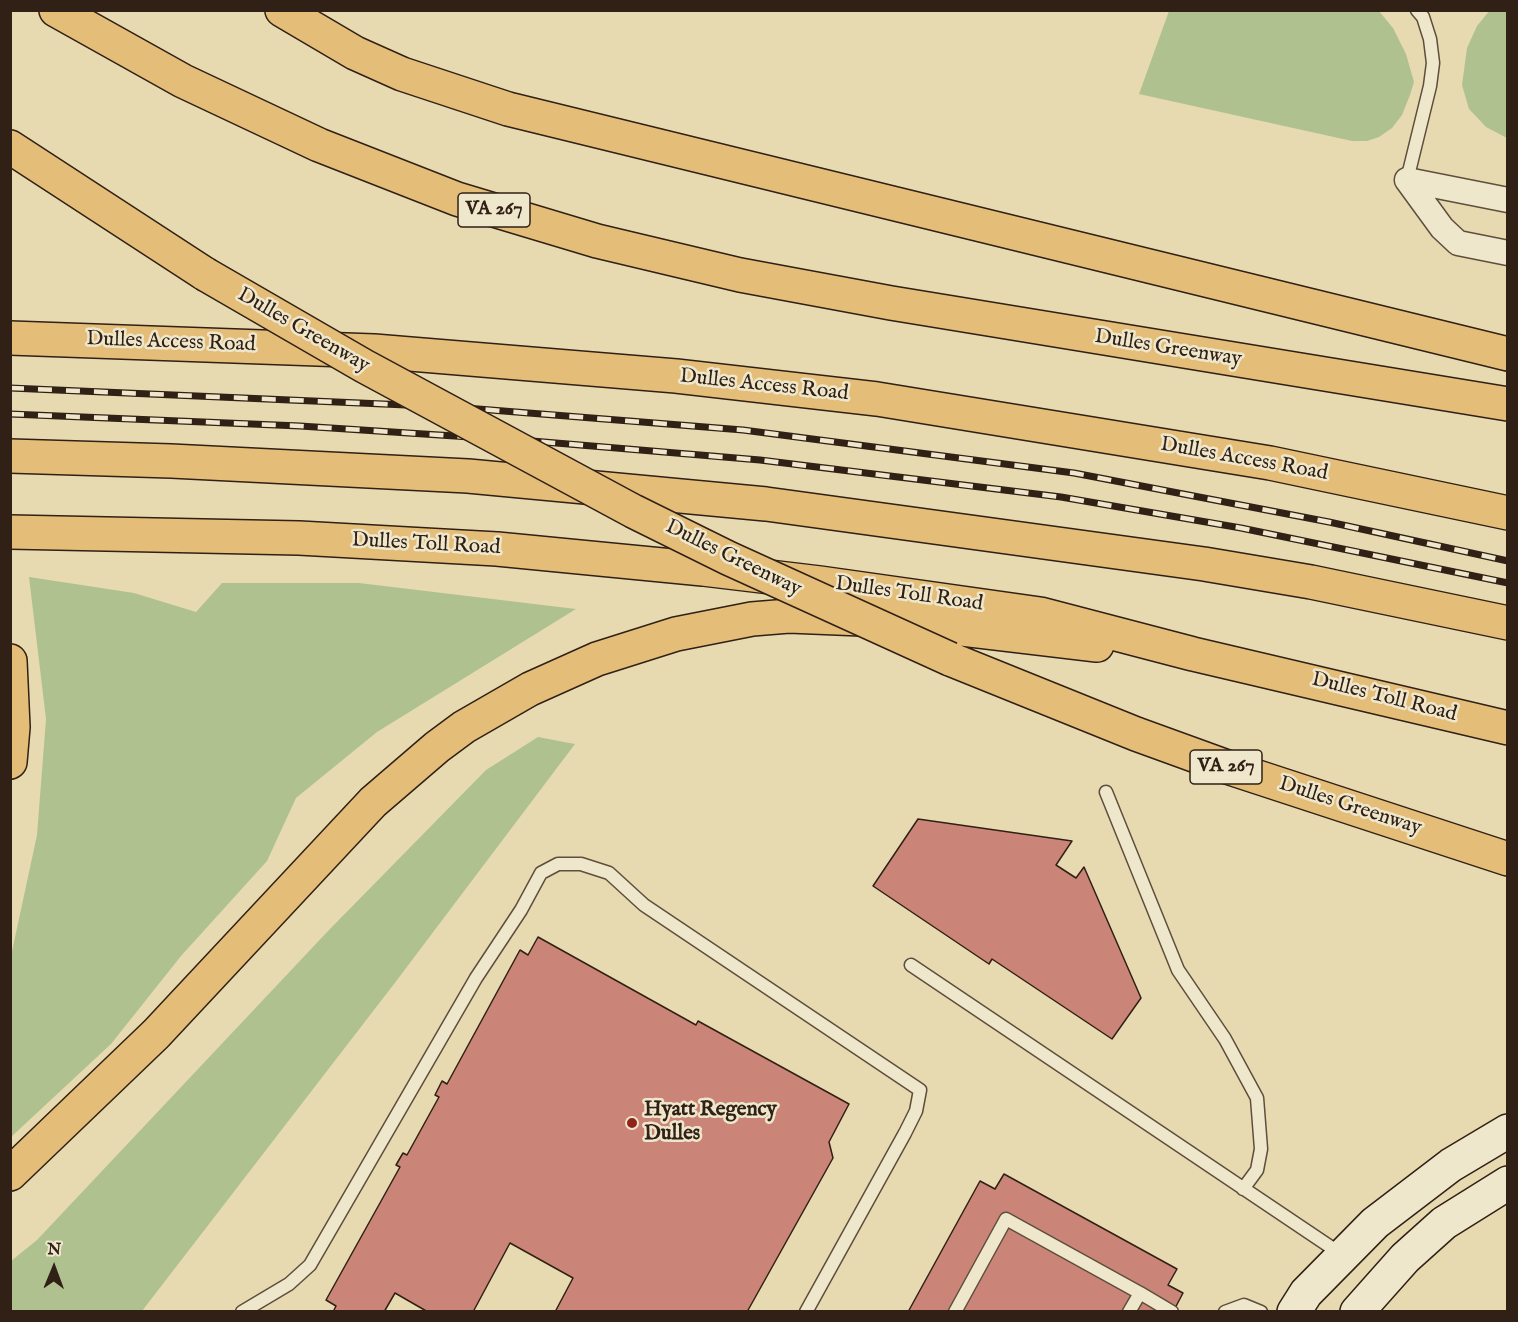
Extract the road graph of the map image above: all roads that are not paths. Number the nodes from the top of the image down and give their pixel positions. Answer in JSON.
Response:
{"nodes":[{"id":1,"x":56,"y":10,"type":"edge"},
{"id":2,"x":282,"y":10,"type":"edge"},
{"id":3,"x":1417,"y":10,"type":"edge"},
{"id":4,"x":10,"y":147,"type":"edge"},
{"id":5,"x":1407,"y":180,"type":"junction"},
{"id":6,"x":1508,"y":200,"type":"edge"},
{"id":7,"x":1508,"y":253,"type":"edge"},
{"id":8,"x":10,"y":338,"type":"edge"},
{"id":9,"x":1508,"y":354,"type":"edge"},
{"id":10,"x":1508,"y":404,"type":"edge"},
{"id":11,"x":10,"y":456,"type":"edge"},
{"id":12,"x":74,"y":459,"type":"junction"},
{"id":13,"x":10,"y":462,"type":"edge"},
{"id":14,"x":1508,"y":513,"type":"edge"},
{"id":15,"x":10,"y":531,"type":"edge"},
{"id":16,"x":1508,"y":623,"type":"edge"},
{"id":17,"x":1193,"y":654,"type":"junction"},
{"id":18,"x":10,"y":661,"type":"edge"},
{"id":19,"x":1508,"y":728,"type":"edge"},
{"id":20,"x":10,"y":762,"type":"edge"},
{"id":21,"x":1106,"y":792,"type":"dead end"},
{"id":22,"x":1508,"y":859,"type":"edge"},
{"id":23,"x":911,"y":965,"type":"dead end"},
{"id":24,"x":1508,"y":1131,"type":"edge"},
{"id":25,"x":10,"y":1174,"type":"edge"},
{"id":26,"x":1508,"y":1183,"type":"edge"},
{"id":27,"x":1243,"y":1189,"type":"junction"},
{"id":28,"x":1343,"y":1256,"type":"junction"},
{"id":29,"x":1140,"y":1293,"type":"junction"},
{"id":30,"x":242,"y":1311,"type":"edge"},
{"id":31,"x":806,"y":1311,"type":"edge"},
{"id":32,"x":955,"y":1311,"type":"edge"},
{"id":33,"x":1129,"y":1311,"type":"edge"},
{"id":34,"x":1172,"y":1311,"type":"edge"},
{"id":35,"x":1225,"y":1311,"type":"edge"},
{"id":36,"x":1261,"y":1311,"type":"edge"},
{"id":37,"x":1293,"y":1311,"type":"edge"},
{"id":38,"x":1357,"y":1311,"type":"edge"}],
"edges":[{"from":1,"to":10,"type":"highway","name":"Dulles Greenway","number":"VA 267"},
{"from":2,"to":9,"type":"highway"},
{"from":3,"to":5,"type":"lane"},
{"from":4,"to":22,"type":"highway","name":"Dulles Greenway","number":"VA 267","bridge":true},
{"from":5,"to":6,"type":"street"},
{"from":5,"to":7,"type":"street"},
{"from":8,"to":14,"type":"highway","name":"Dulles Access Road"},
{"from":11,"to":12,"type":"highway"},
{"from":12,"to":13,"type":"highway"},
{"from":12,"to":16,"type":"highway"},
{"from":15,"to":17,"type":"highway","name":"Dulles Toll Road"},
{"from":17,"to":19,"type":"highway","name":"Dulles Toll Road"},
{"from":17,"to":25,"type":"highway"},
{"from":18,"to":20,"type":"highway"},
{"from":21,"to":27,"type":"lane"},
{"from":23,"to":27,"type":"lane"},
{"from":24,"to":28,"type":"main road"},
{"from":26,"to":38,"type":"main road"},
{"from":27,"to":28,"type":"lane"},
{"from":28,"to":37,"type":"main road"},
{"from":29,"to":32,"type":"lane"},
{"from":29,"to":33,"type":"lane"},
{"from":29,"to":34,"type":"lane"},
{"from":30,"to":31,"type":"lane"},
{"from":35,"to":36,"type":"lane"}]}
